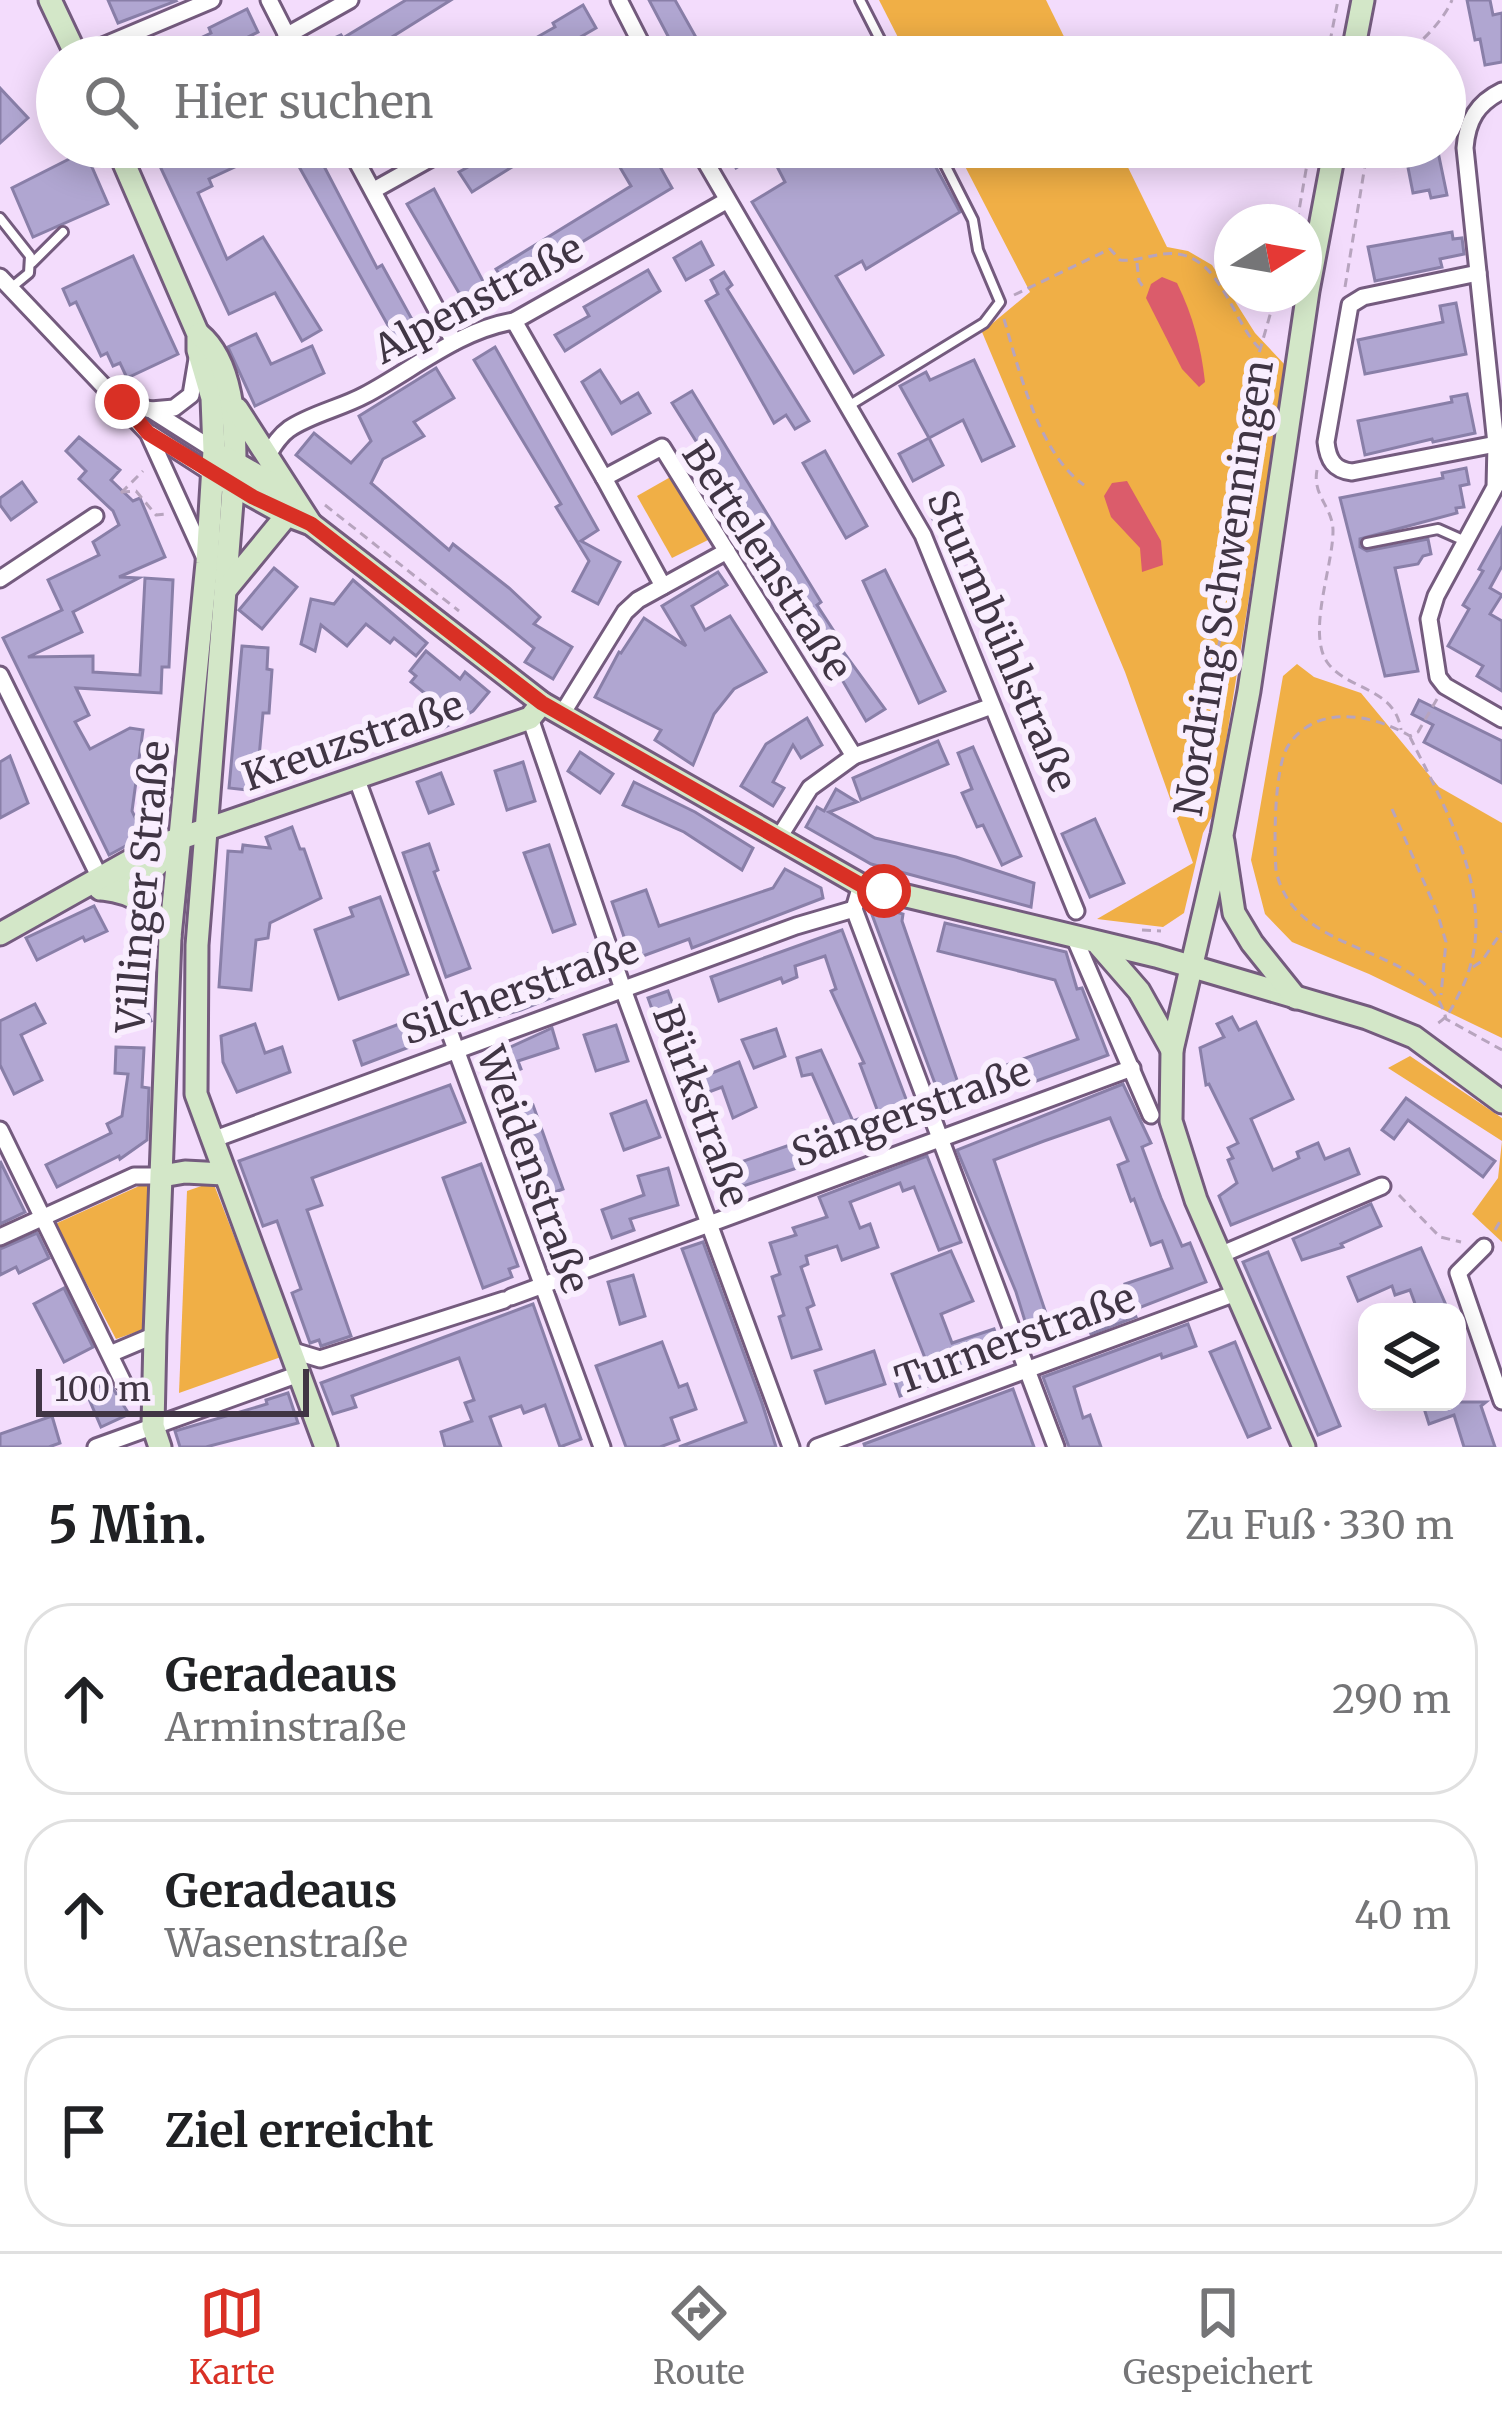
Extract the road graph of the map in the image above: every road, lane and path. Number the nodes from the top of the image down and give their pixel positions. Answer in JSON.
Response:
{"nodes":[{"id":1,"x":50,"y":0,"type":"edge"},
{"id":2,"x":212,"y":0,"type":"edge"},
{"id":3,"x":269,"y":0,"type":"edge"},
{"id":4,"x":350,"y":0,"type":"edge"},
{"id":5,"x":619,"y":0,"type":"edge"},
{"id":6,"x":860,"y":0,"type":"edge"},
{"id":7,"x":1338,"y":0,"type":"edge"},
{"id":8,"x":1363,"y":0,"type":"edge"},
{"id":9,"x":1452,"y":0,"type":"edge"},
{"id":10,"x":67,"y":36,"type":"edge"},
{"id":11,"x":127,"y":36,"type":"edge"},
{"id":12,"x":286,"y":36,"type":"joint"},
{"id":13,"x":637,"y":36,"type":"edge"},
{"id":14,"x":878,"y":36,"type":"edge"},
{"id":15,"x":1331,"y":36,"type":"edge"},
{"id":16,"x":1356,"y":36,"type":"edge"},
{"id":17,"x":1425,"y":36,"type":"edge"},
{"id":18,"x":1502,"y":91,"type":"edge"},
{"id":19,"x":126,"y":168,"type":"edge"},
{"id":20,"x":362,"y":168,"type":"edge"},
{"id":21,"x":413,"y":168,"type":"edge"},
{"id":22,"x":708,"y":168,"type":"edge"},
{"id":23,"x":947,"y":168,"type":"edge"},
{"id":24,"x":1306,"y":168,"type":"edge"},
{"id":25,"x":1331,"y":168,"type":"edge"},
{"id":26,"x":1364,"y":168,"type":"edge"},
{"id":27,"x":374,"y":190,"type":"junction"},
{"id":28,"x":726,"y":201,"type":"junction"},
{"id":29,"x":1300,"y":204,"type":"edge"},
{"id":30,"x":0,"y":218,"type":"edge"},
{"id":31,"x":63,"y":232,"type":"dead end"},
{"id":32,"x":1137,"y":261,"type":"junction"},
{"id":33,"x":31,"y":264,"type":"junction"},
{"id":34,"x":1478,"y":273,"type":"junction"},
{"id":35,"x":5,"y":283,"type":"edge"},
{"id":36,"x":1144,"y":288,"type":"dead end"},
{"id":37,"x":1000,"y":302,"type":"junction"},
{"id":38,"x":1350,"y":305,"type":"junction"},
{"id":39,"x":1271,"y":312,"type":"edge"},
{"id":40,"x":514,"y":321,"type":"junction"},
{"id":41,"x":198,"y":342,"type":"junction"},
{"id":42,"x":454,"y":342,"type":"junction"},
{"id":43,"x":1260,"y":350,"type":"junction"},
{"id":44,"x":122,"y":402,"type":"junction"},
{"id":45,"x":232,"y":403,"type":"junction"},
{"id":46,"x":850,"y":405,"type":"junction"},
{"id":47,"x":152,"y":410,"type":"junction"},
{"id":48,"x":148,"y":433,"type":"junction"},
{"id":49,"x":1496,"y":444,"type":"junction"},
{"id":50,"x":214,"y":450,"type":"junction"},
{"id":51,"x":1328,"y":455,"type":"junction"},
{"id":52,"x":266,"y":458,"type":"junction"},
{"id":53,"x":148,"y":465,"type":"dead end"},
{"id":54,"x":213,"y":474,"type":"junction"},
{"id":55,"x":234,"y":475,"type":"junction"},
{"id":56,"x":604,"y":478,"type":"junction"},
{"id":57,"x":1084,"y":485,"type":"dead end"},
{"id":58,"x":323,"y":504,"type":"dead end"},
{"id":59,"x":290,"y":505,"type":"junction"},
{"id":60,"x":170,"y":514,"type":"dead end"},
{"id":61,"x":95,"y":516,"type":"dead end"},
{"id":62,"x":1466,"y":542,"type":"junction"},
{"id":63,"x":1367,"y":543,"type":"dead end"},
{"id":64,"x":727,"y":551,"type":"junction"},
{"id":65,"x":207,"y":563,"type":"junction"},
{"id":66,"x":0,"y":579,"type":"edge"},
{"id":67,"x":663,"y":586,"type":"junction"},
{"id":68,"x":227,"y":589,"type":"junction"},
{"id":69,"x":466,"y":618,"type":"dead end"},
{"id":70,"x":0,"y":675,"type":"edge"},
{"id":71,"x":1445,"y":686,"type":"junction"},
{"id":72,"x":992,"y":706,"type":"junction"},
{"id":73,"x":545,"y":712,"type":"junction"},
{"id":74,"x":1502,"y":719,"type":"edge"},
{"id":75,"x":1401,"y":730,"type":"junction"},
{"id":76,"x":1410,"y":736,"type":"junction"},
{"id":77,"x":854,"y":756,"type":"junction"},
{"id":78,"x":357,"y":779,"type":"junction"},
{"id":79,"x":1392,"y":809,"type":"dead end"},
{"id":80,"x":1215,"y":829,"type":"junction"},
{"id":81,"x":207,"y":832,"type":"junction"},
{"id":82,"x":778,"y":838,"type":"junction"},
{"id":83,"x":181,"y":841,"type":"junction"},
{"id":84,"x":101,"y":882,"type":"junction"},
{"id":85,"x":861,"y":885,"type":"junction"},
{"id":86,"x":854,"y":909,"type":"junction"},
{"id":87,"x":1076,"y":911,"type":"dead end"},
{"id":88,"x":1502,"y":931,"type":"edge"},
{"id":89,"x":0,"y":934,"type":"edge"},
{"id":90,"x":170,"y":937,"type":"junction"},
{"id":91,"x":1075,"y":939,"type":"junction"},
{"id":92,"x":1099,"y":945,"type":"junction"},
{"id":93,"x":1190,"y":967,"type":"junction"},
{"id":94,"x":1472,"y":968,"type":"junction"},
{"id":95,"x":624,"y":992,"type":"junction"},
{"id":96,"x":1441,"y":997,"type":"junction"},
{"id":97,"x":1296,"y":998,"type":"junction"},
{"id":98,"x":1446,"y":1019,"type":"junction"},
{"id":99,"x":1431,"y":1028,"type":"dead end"},
{"id":100,"x":1172,"y":1050,"type":"junction"},
{"id":101,"x":1502,"y":1050,"type":"edge"},
{"id":102,"x":454,"y":1051,"type":"junction"},
{"id":103,"x":1132,"y":1068,"type":"junction"},
{"id":104,"x":1502,"y":1102,"type":"edge"},
{"id":105,"x":1151,"y":1114,"type":"dead end"},
{"id":106,"x":0,"y":1130,"type":"edge"},
{"id":107,"x":938,"y":1138,"type":"junction"},
{"id":108,"x":212,"y":1140,"type":"junction"},
{"id":109,"x":224,"y":1174,"type":"junction"},
{"id":110,"x":162,"y":1176,"type":"junction"},
{"id":111,"x":1382,"y":1186,"type":"joint"},
{"id":112,"x":43,"y":1218,"type":"junction"},
{"id":113,"x":709,"y":1221,"type":"junction"},
{"id":114,"x":0,"y":1238,"type":"edge"},
{"id":115,"x":1484,"y":1247,"type":"joint"},
{"id":116,"x":1220,"y":1255,"type":"junction"},
{"id":117,"x":542,"y":1288,"type":"junction"},
{"id":118,"x":1236,"y":1293,"type":"junction"},
{"id":119,"x":154,"y":1335,"type":"junction"},
{"id":120,"x":290,"y":1349,"type":"junction"},
{"id":121,"x":110,"y":1354,"type":"junction"},
{"id":122,"x":1028,"y":1369,"type":"junction"},
{"id":123,"x":299,"y":1374,"type":"junction"},
{"id":124,"x":124,"y":1382,"type":"dead end"},
{"id":125,"x":1502,"y":1401,"type":"edge"},
{"id":126,"x":157,"y":1436,"type":"edge"},
{"id":127,"x":96,"y":1447,"type":"edge"},
{"id":128,"x":326,"y":1447,"type":"edge"},
{"id":129,"x":602,"y":1447,"type":"edge"},
{"id":130,"x":791,"y":1447,"type":"edge"},
{"id":131,"x":817,"y":1447,"type":"edge"},
{"id":132,"x":1056,"y":1447,"type":"edge"},
{"id":133,"x":1304,"y":1447,"type":"edge"}],
"edges":[{"from":1,"to":10,"type":"main road"},
{"from":2,"to":11,"type":"street"},
{"from":3,"to":12,"type":"street"},
{"from":4,"to":12,"type":"street"},
{"from":5,"to":13,"type":"street"},
{"from":6,"to":14,"type":"lane"},
{"from":7,"to":15,"type":"path"},
{"from":8,"to":16,"type":"main road"},
{"from":9,"to":17,"type":"path"},
{"from":18,"to":34,"type":"street"},
{"from":19,"to":41,"type":"main road","name":"Villinger Straße"},
{"from":20,"to":27,"type":"street"},
{"from":21,"to":27,"type":"street"},
{"from":22,"to":28,"type":"street","name":"Sturmbühlstraße"},
{"from":23,"to":37,"type":"lane"},
{"from":24,"to":29,"type":"path"},
{"from":25,"to":80,"type":"main road","name":"Nordring Schwenningen"},
{"from":26,"to":38,"type":"path"},
{"from":27,"to":42,"type":"street"},
{"from":28,"to":40,"type":"street","name":"Alpenstraße"},
{"from":28,"to":46,"type":"street","name":"Sturmbühlstraße"},
{"from":30,"to":33,"type":"lane"},
{"from":31,"to":33,"type":"lane"},
{"from":32,"to":36,"type":"path"},
{"from":32,"to":37,"type":"path"},
{"from":32,"to":43,"type":"path"},
{"from":33,"to":35,"type":"lane"},
{"from":34,"to":38,"type":"street"},
{"from":34,"to":49,"type":"street"},
{"from":35,"to":44,"type":"street"},
{"from":37,"to":46,"type":"lane"},
{"from":37,"to":57,"type":"path"},
{"from":38,"to":51,"type":"street"},
{"from":39,"to":43,"type":"path"},
{"from":40,"to":42,"type":"street","name":"Alpenstraße"},
{"from":40,"to":56,"type":"street"},
{"from":41,"to":45,"type":"main road","name":"Villinger Straße"},
{"from":41,"to":47,"type":"street"},
{"from":41,"to":50,"type":"main road","name":"Villinger Straße"},
{"from":42,"to":52,"type":"street","name":"Alpenstraße"},
{"from":43,"to":80,"type":"path"},
{"from":44,"to":47,"type":"street"},
{"from":44,"to":48,"type":"street"},
{"from":45,"to":52,"type":"main road"},
{"from":45,"to":55,"type":"main road","name":"Villinger Straße"},
{"from":46,"to":72,"type":"street","name":"Sturmbühlstraße"},
{"from":47,"to":50,"type":"street"},
{"from":48,"to":54,"type":"street"},
{"from":48,"to":65,"type":"street"},
{"from":49,"to":51,"type":"street"},
{"from":49,"to":62,"type":"street"},
{"from":50,"to":54,"type":"main road","name":"Villinger Straße"},
{"from":50,"to":55,"type":"main road"},
{"from":51,"to":75,"type":"path"},
{"from":52,"to":59,"type":"main road"},
{"from":53,"to":60,"type":"path"},
{"from":54,"to":55,"type":"main road"},
{"from":54,"to":65,"type":"main road","name":"Villinger Straße"},
{"from":55,"to":59,"type":"main road"},
{"from":55,"to":68,"type":"main road","name":"Villinger Straße"},
{"from":56,"to":64,"type":"street","name":"Bettelenstraße"},
{"from":56,"to":67,"type":"street"},
{"from":58,"to":69,"type":"path"},
{"from":59,"to":68,"type":"main road"},
{"from":59,"to":73,"type":"main road"},
{"from":61,"to":66,"type":"street"},
{"from":62,"to":63,"type":"lane"},
{"from":62,"to":71,"type":"street"},
{"from":64,"to":67,"type":"street"},
{"from":64,"to":77,"type":"street","name":"Bettelenstraße"},
{"from":65,"to":83,"type":"main road","name":"Villinger Straße"},
{"from":67,"to":73,"type":"street"},
{"from":68,"to":81,"type":"main road","name":"Villinger Straße"},
{"from":70,"to":84,"type":"street"},
{"from":71,"to":74,"type":"street"},
{"from":71,"to":76,"type":"path"},
{"from":72,"to":77,"type":"street"},
{"from":72,"to":87,"type":"street","name":"Sturmbühlstraße"},
{"from":73,"to":78,"type":"main road","name":"Kreuzstraße"},
{"from":73,"to":82,"type":"main road"},
{"from":73,"to":95,"type":"street","name":"Bürkstraße"},
{"from":75,"to":76,"type":"path"},
{"from":75,"to":96,"type":"path"},
{"from":76,"to":94,"type":"path"},
{"from":77,"to":82,"type":"street"},
{"from":78,"to":81,"type":"main road","name":"Kreuzstraße"},
{"from":78,"to":102,"type":"street","name":"Weidenstraße"},
{"from":79,"to":96,"type":"path"},
{"from":80,"to":93,"type":"main road","name":"Nordring Schwenningen"},
{"from":80,"to":97,"type":"main road"},
{"from":81,"to":83,"type":"main road","name":"Kreuzstraße"},
{"from":81,"to":108,"type":"main road","name":"Villinger Straße"},
{"from":82,"to":85,"type":"main road"},
{"from":83,"to":84,"type":"main road","name":"Kreuzstraße"},
{"from":83,"to":90,"type":"main road","name":"Villinger Straße"},
{"from":84,"to":89,"type":"main road","name":"Kreuzstraße"},
{"from":84,"to":90,"type":"main road"},
{"from":85,"to":86,"type":"street"},
{"from":85,"to":91,"type":"main road"},
{"from":86,"to":95,"type":"street","name":"Silcherstraße"},
{"from":86,"to":107,"type":"street"},
{"from":88,"to":94,"type":"path"},
{"from":90,"to":110,"type":"main road","name":"Villinger Straße"},
{"from":91,"to":92,"type":"main road"},
{"from":91,"to":103,"type":"street"},
{"from":92,"to":93,"type":"main road"},
{"from":92,"to":100,"type":"main road"},
{"from":93,"to":97,"type":"main road"},
{"from":93,"to":100,"type":"main road"},
{"from":94,"to":98,"type":"path"},
{"from":95,"to":102,"type":"street","name":"Silcherstraße"},
{"from":95,"to":113,"type":"street","name":"Bürkstraße"},
{"from":96,"to":98,"type":"path"},
{"from":97,"to":104,"type":"main road"},
{"from":98,"to":99,"type":"path"},
{"from":98,"to":101,"type":"path"},
{"from":100,"to":116,"type":"main road"},
{"from":102,"to":108,"type":"street","name":"Silcherstraße"},
{"from":102,"to":117,"type":"street","name":"Weidenstraße"},
{"from":103,"to":105,"type":"street"},
{"from":103,"to":107,"type":"street","name":"Sängerstraße"},
{"from":106,"to":112,"type":"street"},
{"from":107,"to":113,"type":"street","name":"Sängerstraße"},
{"from":107,"to":122,"type":"street"},
{"from":108,"to":109,"type":"main road","name":"Villinger Straße"},
{"from":109,"to":110,"type":"main road"},
{"from":109,"to":120,"type":"main road","name":"Villinger Straße"},
{"from":110,"to":112,"type":"street"},
{"from":110,"to":119,"type":"main road","name":"Villinger Straße"},
{"from":111,"to":115,"type":"path"},
{"from":111,"to":116,"type":"street"},
{"from":112,"to":114,"type":"street"},
{"from":112,"to":121,"type":"street"},
{"from":113,"to":117,"type":"street","name":"Sängerstraße"},
{"from":113,"to":130,"type":"street","name":"Bürkstraße"},
{"from":115,"to":125,"type":"street"},
{"from":116,"to":118,"type":"main road"},
{"from":117,"to":120,"type":"street","name":"Sängerstraße"},
{"from":117,"to":129,"type":"street","name":"Weidenstraße"},
{"from":118,"to":122,"type":"street","name":"Turnerstraße"},
{"from":118,"to":133,"type":"main road"},
{"from":119,"to":121,"type":"street"},
{"from":119,"to":126,"type":"main road","name":"Villinger Straße"},
{"from":120,"to":123,"type":"main road","name":"Villinger Straße"},
{"from":121,"to":124,"type":"street"},
{"from":122,"to":131,"type":"street","name":"Turnerstraße"},
{"from":122,"to":132,"type":"street"},
{"from":123,"to":126,"type":"street"},
{"from":123,"to":128,"type":"main road","name":"Villinger Straße"},
{"from":126,"to":127,"type":"street"}]}
